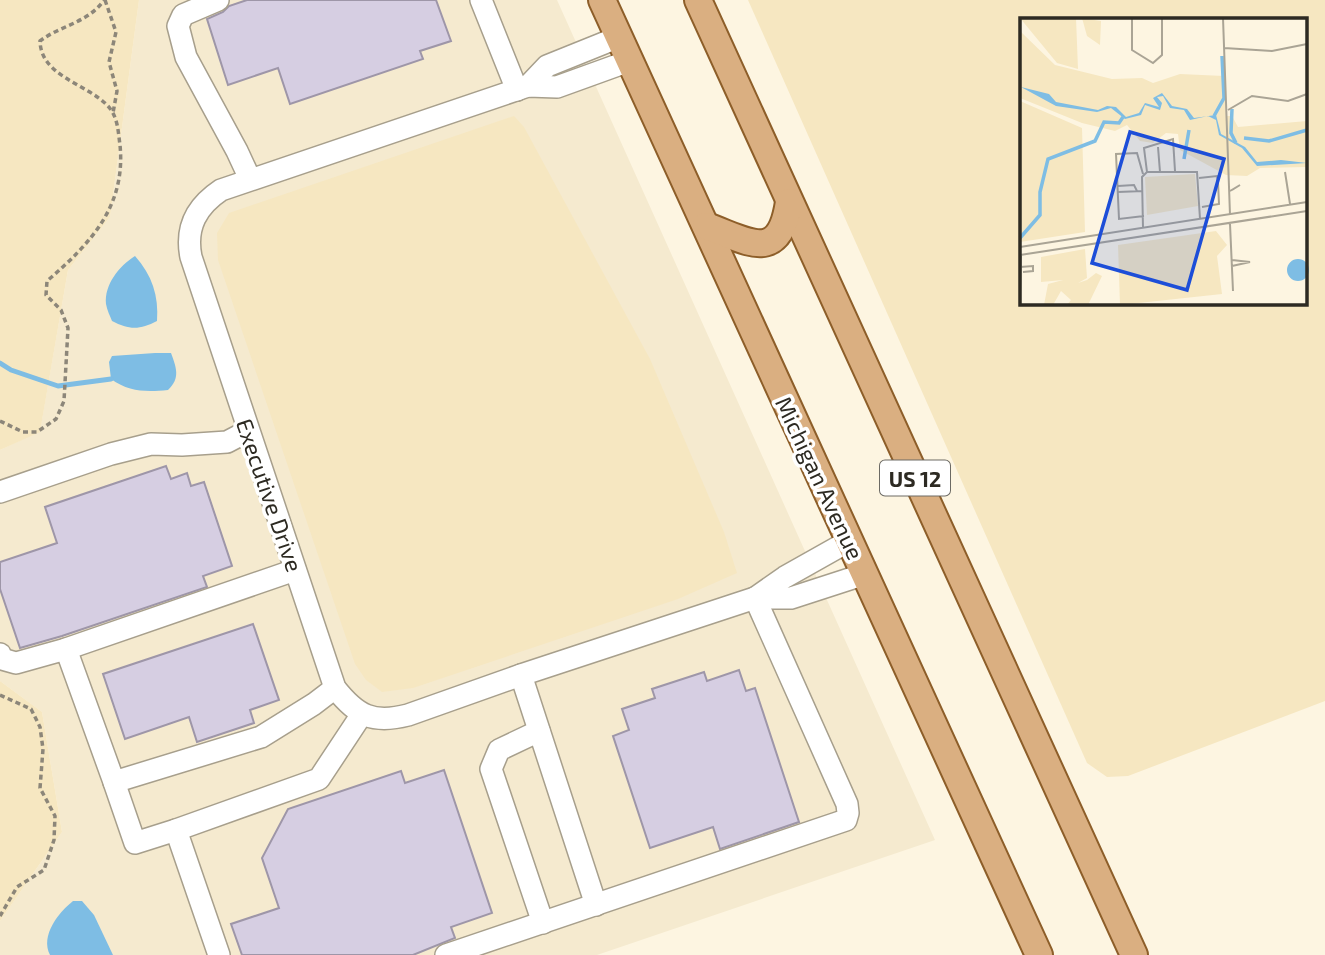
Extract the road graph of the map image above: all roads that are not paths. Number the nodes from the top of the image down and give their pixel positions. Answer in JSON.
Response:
{"nodes":[{"id":1,"x":218,"y":0,"type":"edge"},
{"id":2,"x":481,"y":0,"type":"edge"},
{"id":3,"x":602,"y":0,"type":"edge"},
{"id":4,"x":698,"y":0,"type":"edge"},
{"id":5,"x":624,"y":49,"type":"junction"},
{"id":6,"x":523,"y":88,"type":"junction"},
{"id":7,"x":250,"y":180,"type":"junction"},
{"id":8,"x":789,"y":202,"type":"junction"},
{"id":9,"x":706,"y":226,"type":"junction"},
{"id":10,"x":248,"y":431,"type":"junction"},
{"id":11,"x":0,"y":492,"type":"edge"},
{"id":12,"x":849,"y":541,"type":"junction"},
{"id":13,"x":295,"y":570,"type":"junction"},
{"id":14,"x":865,"y":574,"type":"junction"},
{"id":15,"x":755,"y":598,"type":"junction"},
{"id":16,"x":66,"y":649,"type":"junction"},
{"id":17,"x":0,"y":654,"type":"edge"},
{"id":18,"x":521,"y":675,"type":"junction"},
{"id":19,"x":335,"y":688,"type":"junction"},
{"id":20,"x":362,"y":714,"type":"junction"},
{"id":21,"x":539,"y":731,"type":"junction"},
{"id":22,"x":114,"y":782,"type":"junction"},
{"id":23,"x":176,"y":830,"type":"junction"},
{"id":24,"x":596,"y":905,"type":"junction"},
{"id":25,"x":543,"y":923,"type":"junction"},
{"id":26,"x":219,"y":955,"type":"edge"},
{"id":27,"x":446,"y":955,"type":"edge"},
{"id":28,"x":1039,"y":955,"type":"edge"},
{"id":29,"x":1134,"y":955,"type":"edge"}],
"edges":[{"from":1,"to":7,"type":"street"},
{"from":2,"to":6,"type":"street"},
{"from":3,"to":5,"type":"main road","name":"Michigan Avenue"},
{"from":4,"to":8,"type":"main road","number":"US 12"},
{"from":5,"to":6,"type":"street","name":"Executive Drive"},
{"from":5,"to":9,"type":"main road","name":"Michigan Avenue"},
{"from":6,"to":7,"type":"street","name":"Executive Drive"},
{"from":7,"to":10,"type":"street","name":"Executive Drive"},
{"from":8,"to":9,"type":"main road"},
{"from":8,"to":29,"type":"main road","number":"US 12"},
{"from":9,"to":12,"type":"main road","name":"Michigan Avenue"},
{"from":10,"to":11,"type":"street"},
{"from":10,"to":13,"type":"street","name":"Executive Drive"},
{"from":12,"to":14,"type":"main road","name":"Michigan Avenue"},
{"from":12,"to":15,"type":"street"},
{"from":13,"to":16,"type":"street"},
{"from":13,"to":19,"type":"street","name":"Executive Drive"},
{"from":14,"to":15,"type":"street"},
{"from":14,"to":28,"type":"main road","name":"Michigan Avenue"},
{"from":15,"to":18,"type":"street"},
{"from":15,"to":24,"type":"street"},
{"from":16,"to":17,"type":"street"},
{"from":16,"to":22,"type":"street"},
{"from":18,"to":20,"type":"street"},
{"from":18,"to":21,"type":"street"},
{"from":19,"to":20,"type":"street","name":"Executive Drive"},
{"from":19,"to":22,"type":"street"},
{"from":20,"to":23,"type":"street"},
{"from":21,"to":24,"type":"street"},
{"from":21,"to":25,"type":"street"},
{"from":22,"to":23,"type":"street"},
{"from":23,"to":26,"type":"street"},
{"from":24,"to":25,"type":"street"},
{"from":25,"to":27,"type":"street"}]}
